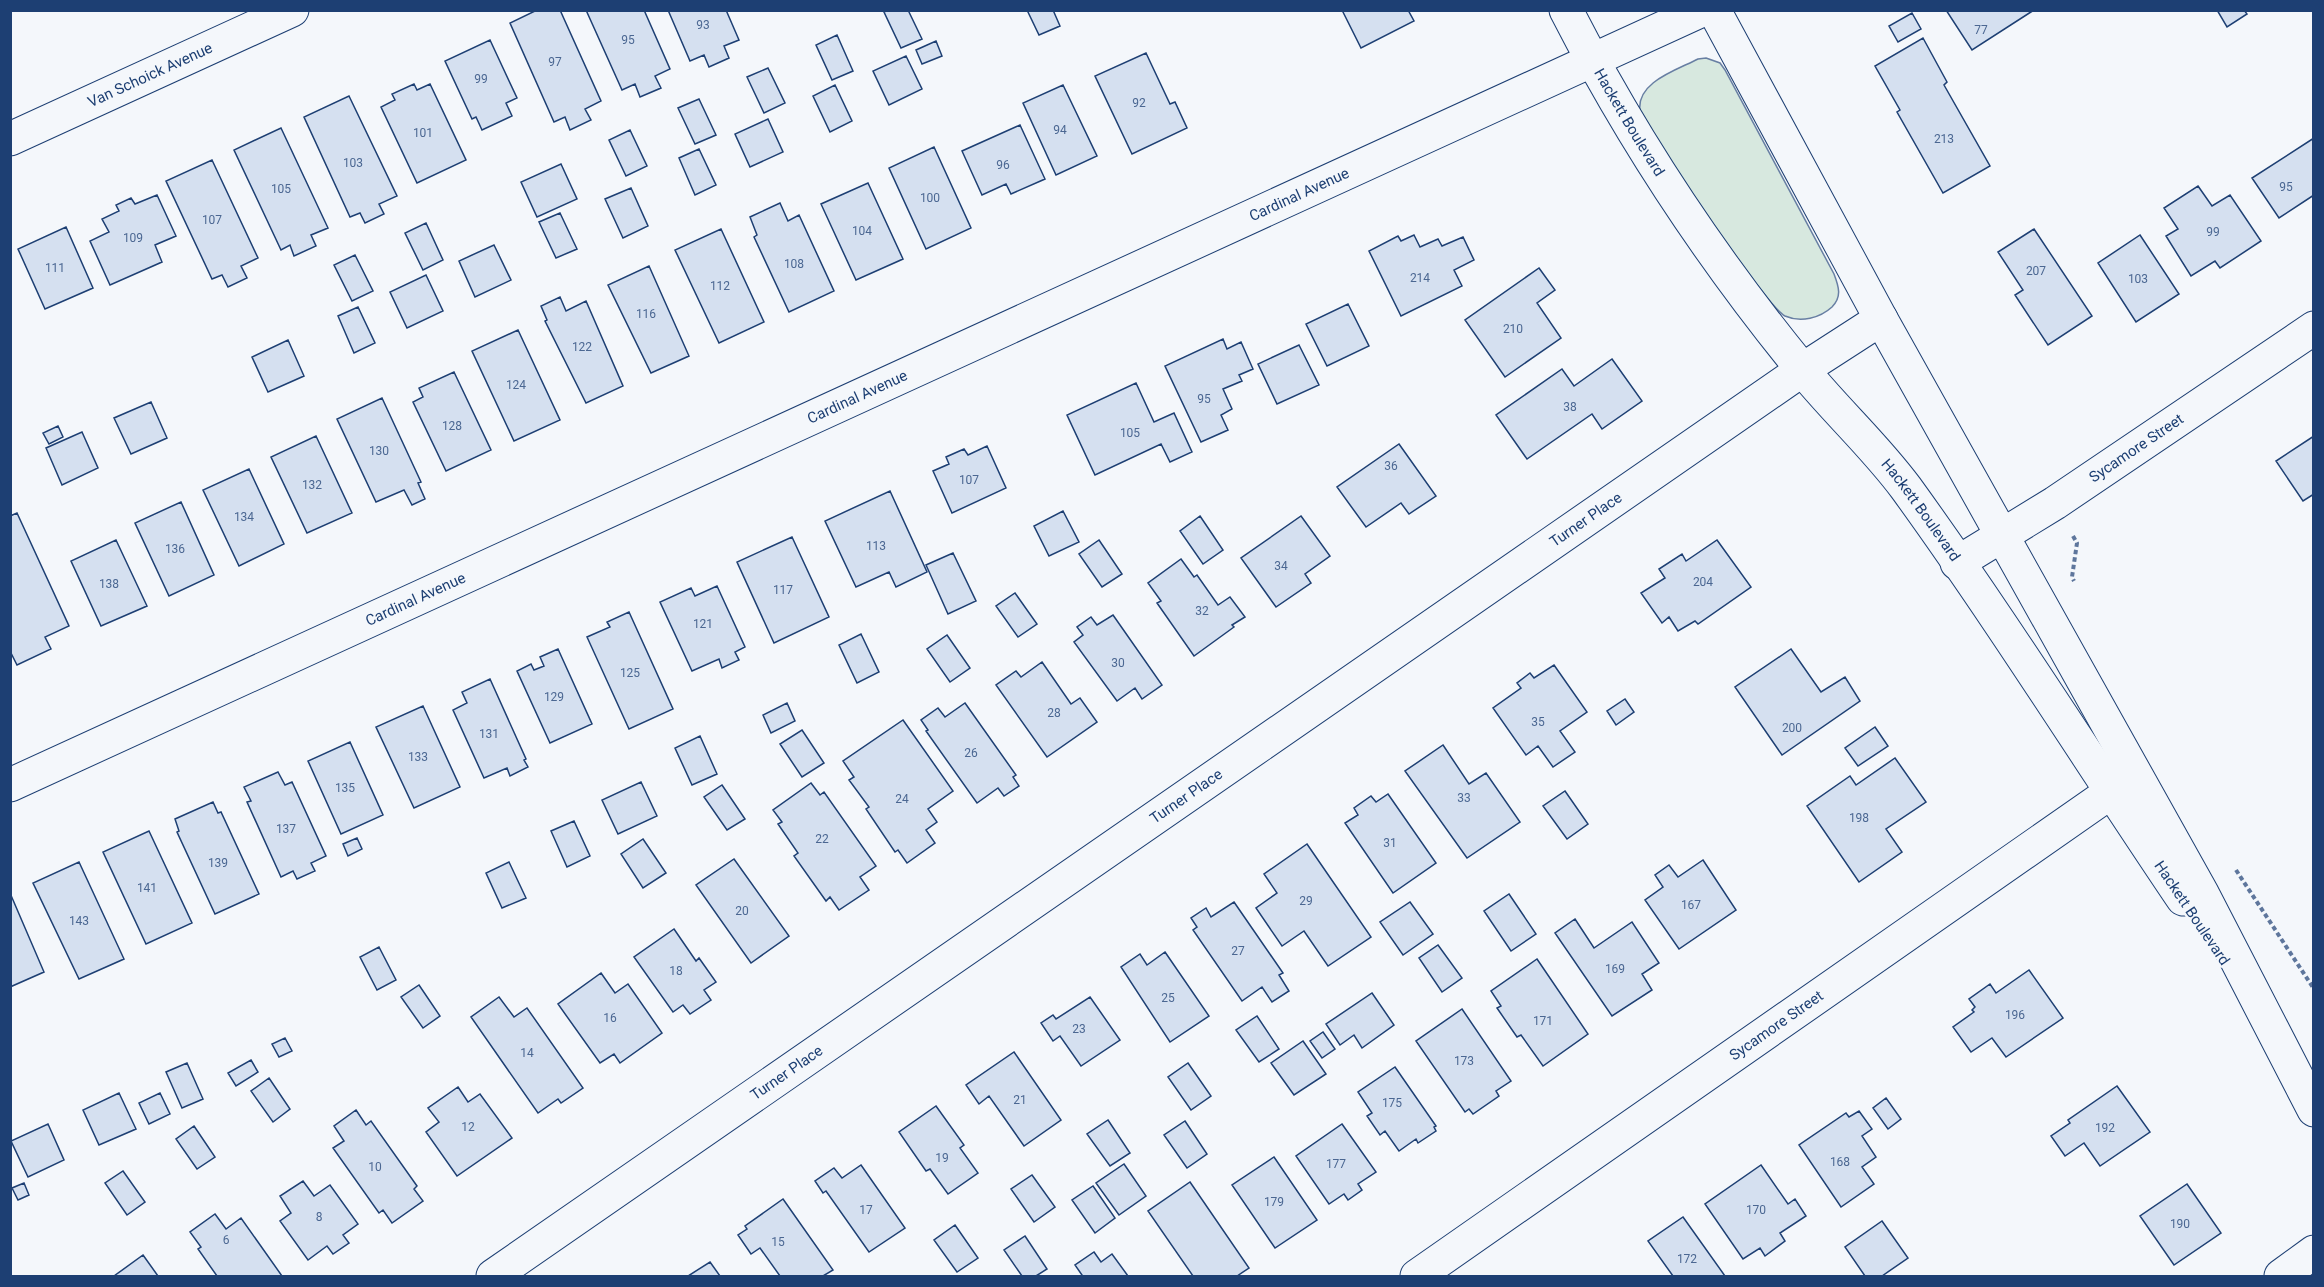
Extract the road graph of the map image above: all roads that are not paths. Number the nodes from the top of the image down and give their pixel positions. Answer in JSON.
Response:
{"nodes":[{"id":1,"x":292,"y":10,"type":"edge"},
{"id":2,"x":1566,"y":10,"type":"edge"},
{"id":3,"x":1702,"y":10,"type":"edge"},
{"id":4,"x":1714,"y":10,"type":"edge"},
{"id":5,"x":1591,"y":60,"type":"junction"},
{"id":6,"x":10,"y":139,"type":"edge"},
{"id":7,"x":1881,"y":319,"type":"junction"},
{"id":8,"x":2313,"y":328,"type":"edge"},
{"id":9,"x":1802,"y":370,"type":"junction"},
{"id":10,"x":2002,"y":537,"type":"junction"},
{"id":11,"x":1958,"y":563,"type":"junction"},
{"id":12,"x":2123,"y":784,"type":"junction"},
{"id":13,"x":10,"y":785,"type":"edge"},
{"id":14,"x":2310,"y":1094,"type":"edge"},
{"id":15,"x":2313,"y":1252,"type":"edge"},
{"id":16,"x":493,"y":1276,"type":"edge"},
{"id":17,"x":1417,"y":1276,"type":"edge"},
{"id":18,"x":2281,"y":1276,"type":"edge"}],
"edges":[{"from":1,"to":6,"type":"street","name":"Van Schoick Avenue"},
{"from":2,"to":5,"type":"street","name":"Hackett Boulevard"},
{"from":3,"to":5,"type":"street","name":"Cardinal Avenue"},
{"from":4,"to":7,"type":"street","name":"Hackett Boulevard"},
{"from":5,"to":9,"type":"street","name":"Hackett Boulevard"},
{"from":5,"to":13,"type":"street","name":"Cardinal Avenue"},
{"from":7,"to":9,"type":"street","name":"Turner Place"},
{"from":7,"to":10,"type":"street","name":"Hackett Boulevard"},
{"from":8,"to":10,"type":"street","name":"Sycamore Street"},
{"from":9,"to":11,"type":"street","name":"Hackett Boulevard"},
{"from":9,"to":16,"type":"street","name":"Turner Place"},
{"from":10,"to":11,"type":"street","name":"Sycamore Street"},
{"from":10,"to":12,"type":"street","name":"Hackett Boulevard"},
{"from":11,"to":12,"type":"street","name":"Hackett Boulevard"},
{"from":12,"to":14,"type":"street","name":"Hackett Boulevard"},
{"from":12,"to":17,"type":"street","name":"Sycamore Street"},
{"from":15,"to":18,"type":"street"}]}
